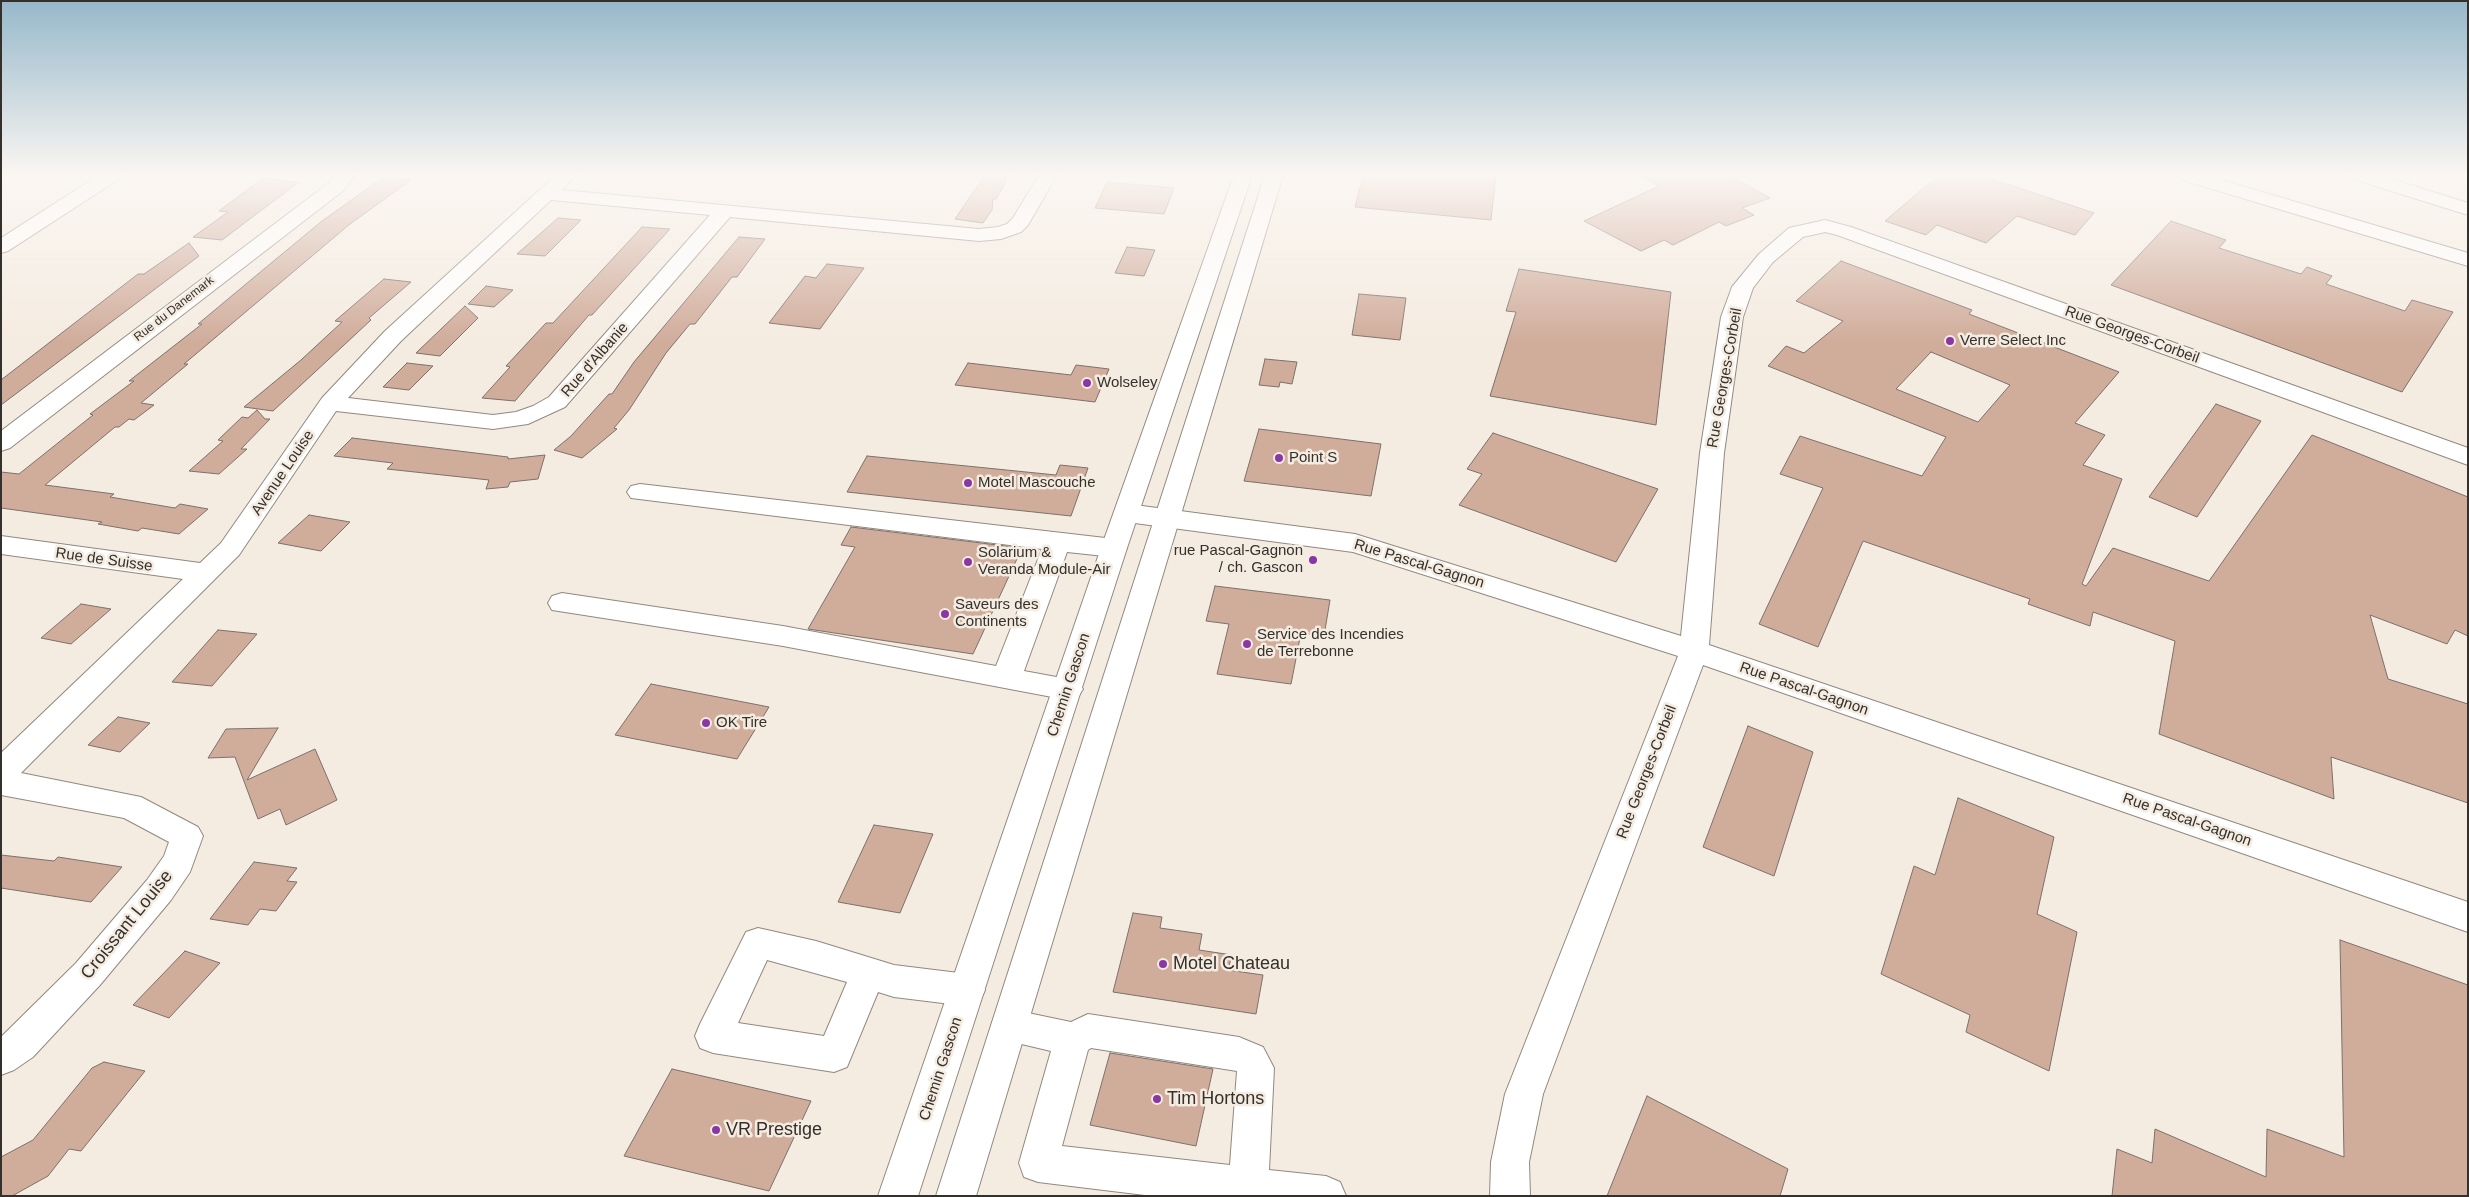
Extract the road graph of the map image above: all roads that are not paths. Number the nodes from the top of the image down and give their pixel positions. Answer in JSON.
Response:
{"nodes":[{"id":1,"x":26,"y":231,"type":"edge"},
{"id":2,"x":278,"y":231,"type":"edge"},
{"id":3,"x":506,"y":231,"type":"edge"},
{"id":4,"x":708,"y":231,"type":"edge"},
{"id":5,"x":929,"y":231,"type":"edge"},
{"id":6,"x":1007,"y":231,"type":"edge"},
{"id":7,"x":1224,"y":231,"type":"edge"},
{"id":8,"x":1257,"y":231,"type":"edge"},
{"id":9,"x":1800,"y":231,"type":"edge"},
{"id":10,"x":1843,"y":231,"type":"edge"},
{"id":11,"x":2371,"y":231,"type":"edge"},
{"id":12,"x":2397,"y":231,"type":"edge"},
{"id":13,"x":1,"y":247,"type":"edge"},
{"id":14,"x":2468,"y":254,"type":"edge"},
{"id":15,"x":2468,"y":260,"type":"edge"},
{"id":16,"x":330,"y":403,"type":"junction"},
{"id":17,"x":1,"y":442,"type":"edge"},
{"id":18,"x":2468,"y":457,"type":"edge"},
{"id":19,"x":640,"y":492,"type":"dead end"},
{"id":20,"x":1127,"y":513,"type":"junction"},
{"id":21,"x":1168,"y":519,"type":"junction"},
{"id":22,"x":1058,"y":542,"type":"junction"},
{"id":23,"x":1,"y":546,"type":"edge"},
{"id":24,"x":1114,"y":548,"type":"junction"},
{"id":25,"x":206,"y":573,"type":"junction"},
{"id":26,"x":562,"y":604,"type":"dead end"},
{"id":27,"x":1694,"y":651,"type":"junction"},
{"id":28,"x":1006,"y":679,"type":"junction"},
{"id":29,"x":1068,"y":689,"type":"junction"},
{"id":30,"x":1,"y":773,"type":"edge"},
{"id":31,"x":1,"y":782,"type":"edge"},
{"id":32,"x":2468,"y":917,"type":"edge"},
{"id":33,"x":868,"y":973,"type":"dead end"},
{"id":34,"x":967,"y":990,"type":"junction"},
{"id":35,"x":1009,"y":1026,"type":"junction"},
{"id":36,"x":1073,"y":1038,"type":"junction"},
{"id":37,"x":1,"y":1058,"type":"edge"},
{"id":38,"x":1248,"y":1186,"type":"junction"},
{"id":39,"x":898,"y":1196,"type":"edge"},
{"id":40,"x":956,"y":1196,"type":"edge"},
{"id":41,"x":1326,"y":1196,"type":"edge"},
{"id":42,"x":1510,"y":1196,"type":"edge"}],
"edges":[{"from":1,"to":13,"type":"main road"},
{"from":2,"to":17,"type":"main road","name":"Rue du Danemark"},
{"from":3,"to":16,"type":"main road","name":"Avenue Louise"},
{"from":4,"to":16,"type":"main road","name":"Rue d'Albanie"},
{"from":5,"to":6,"type":"main road"},
{"from":7,"to":20,"type":"main road","name":"Chemin Gascon"},
{"from":8,"to":21,"type":"main road"},
{"from":9,"to":27,"type":"main road","name":"Rue Georges-Corbeil"},
{"from":10,"to":18,"type":"main road","name":"Rue Georges-Corbeil"},
{"from":11,"to":15,"type":"main road"},
{"from":12,"to":14,"type":"main road"},
{"from":16,"to":25,"type":"main road","name":"Avenue Louise"},
{"from":19,"to":22,"type":"main road"},
{"from":20,"to":21,"type":"main road","name":"Rue Pascal-Gagnon"},
{"from":20,"to":24,"type":"main road","name":"Chemin Gascon"},
{"from":21,"to":27,"type":"main road","name":"Rue Pascal-Gagnon"},
{"from":21,"to":35,"type":"main road"},
{"from":22,"to":24,"type":"main road"},
{"from":22,"to":28,"type":"main road"},
{"from":23,"to":25,"type":"main road","name":"Rue de Suisse"},
{"from":24,"to":29,"type":"main road","name":"Chemin Gascon"},
{"from":25,"to":30,"type":"main road","name":"Avenue Louise"},
{"from":26,"to":28,"type":"main road"},
{"from":27,"to":32,"type":"main road","name":"Rue Pascal-Gagnon"},
{"from":27,"to":42,"type":"main road","name":"Rue Georges-Corbeil"},
{"from":28,"to":29,"type":"main road"},
{"from":29,"to":34,"type":"main road","name":"Chemin Gascon"},
{"from":31,"to":37,"type":"main road","name":"Croissant Louise"},
{"from":33,"to":34,"type":"main road"},
{"from":34,"to":39,"type":"main road","name":"Chemin Gascon"},
{"from":35,"to":36,"type":"main road"},
{"from":35,"to":40,"type":"main road"},
{"from":36,"to":38,"type":"main road"},
{"from":36,"to":38,"type":"main road"},
{"from":38,"to":41,"type":"main road"}]}
